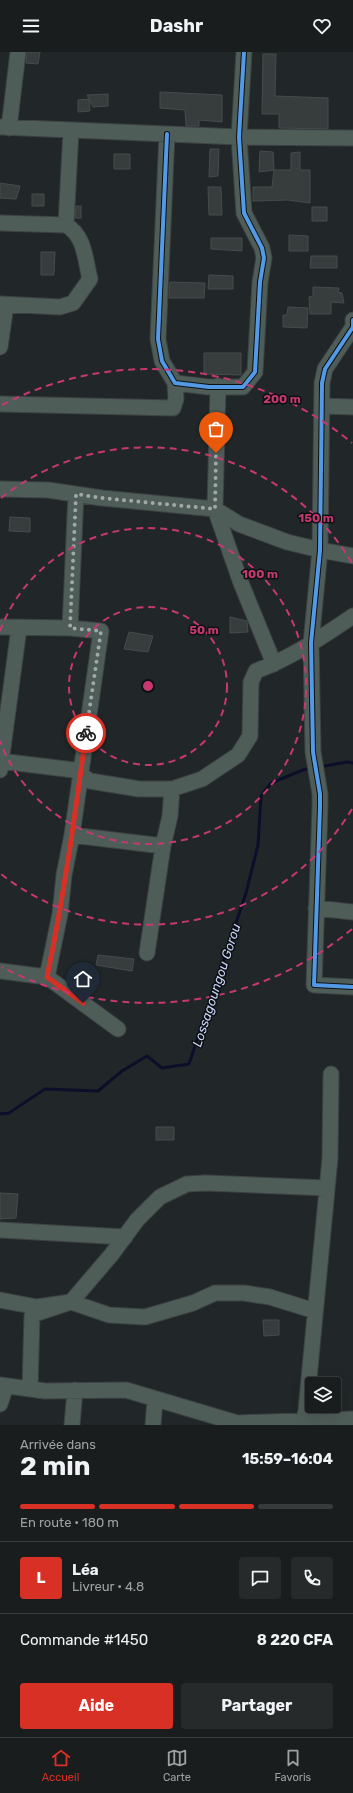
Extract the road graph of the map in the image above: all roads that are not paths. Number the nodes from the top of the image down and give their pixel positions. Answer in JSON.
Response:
{"nodes":[{"id":1,"x":18,"y":52,"type":"edge"},
{"id":2,"x":244,"y":52,"type":"edge"},
{"id":3,"x":7,"y":89,"type":"edge"},
{"id":4,"x":4,"y":128,"type":"edge"},
{"id":5,"x":71,"y":130,"type":"junction"},
{"id":6,"x":167,"y":134,"type":"junction"},
{"id":7,"x":239,"y":137,"type":"junction"},
{"id":8,"x":353,"y":138,"type":"edge"},
{"id":9,"x":0,"y":223,"type":"edge"},
{"id":10,"x":66,"y":225,"type":"junction"},
{"id":11,"x":3,"y":304,"type":"edge"},
{"id":12,"x":353,"y":320,"type":"edge"},
{"id":13,"x":353,"y":327,"type":"edge"},
{"id":14,"x":0,"y":347,"type":"edge"},
{"id":15,"x":175,"y":382,"type":"junction"},
{"id":16,"x":218,"y":386,"type":"junction"},
{"id":17,"x":0,"y":404,"type":"edge"},
{"id":18,"x":322,"y":406,"type":"junction"},
{"id":19,"x":353,"y":407,"type":"edge"},
{"id":20,"x":0,"y":489,"type":"edge"},
{"id":21,"x":76,"y":494,"type":"junction"},
{"id":22,"x":215,"y":509,"type":"junction"},
{"id":23,"x":320,"y":550,"type":"junction"},
{"id":24,"x":353,"y":556,"type":"edge"},
{"id":25,"x":353,"y":616,"type":"edge"},
{"id":26,"x":0,"y":628,"type":"edge"},
{"id":27,"x":19,"y":628,"type":"junction"},
{"id":28,"x":70,"y":628,"type":"junction"},
{"id":29,"x":311,"y":643,"type":"junction"},
{"id":30,"x":274,"y":664,"type":"junction"},
{"id":31,"x":0,"y":764,"type":"edge"},
{"id":32,"x":81,"y":773,"type":"junction"},
{"id":33,"x":172,"y":788,"type":"junction"},
{"id":34,"x":72,"y":835,"type":"junction"},
{"id":35,"x":163,"y":846,"type":"junction"},
{"id":36,"x":316,"y":908,"type":"junction"},
{"id":37,"x":353,"y":912,"type":"edge"},
{"id":38,"x":147,"y":953,"type":"dead end"},
{"id":39,"x":0,"y":971,"type":"edge"},
{"id":40,"x":47,"y":977,"type":"junction"},
{"id":41,"x":353,"y":987,"type":"edge"},
{"id":42,"x":118,"y":1028,"type":"dead end"},
{"id":43,"x":331,"y":1074,"type":"dead end"},
{"id":44,"x":327,"y":1188,"type":"junction"},
{"id":45,"x":0,"y":1230,"type":"edge"},
{"id":46,"x":125,"y":1237,"type":"junction"},
{"id":47,"x":0,"y":1300,"type":"edge"},
{"id":48,"x":71,"y":1302,"type":"junction"},
{"id":49,"x":315,"y":1311,"type":"junction"},
{"id":50,"x":3,"y":1386,"type":"edge"},
{"id":51,"x":30,"y":1389,"type":"junction"},
{"id":52,"x":75,"y":1390,"type":"junction"},
{"id":53,"x":155,"y":1400,"type":"junction"},
{"id":54,"x":0,"y":1404,"type":"edge"},
{"id":55,"x":353,"y":1420,"type":"edge"},
{"id":56,"x":303,"y":1424,"type":"edge"},
{"id":57,"x":72,"y":1425,"type":"edge"},
{"id":58,"x":153,"y":1425,"type":"edge"}],
"edges":[{"from":1,"to":3,"type":"street"},
{"from":2,"to":7,"type":"street"},
{"from":3,"to":4,"type":"street"},
{"from":4,"to":5,"type":"street"},
{"from":5,"to":6,"type":"street"},
{"from":5,"to":10,"type":"street"},
{"from":6,"to":7,"type":"street"},
{"from":6,"to":15,"type":"street"},
{"from":7,"to":8,"type":"street"},
{"from":7,"to":16,"type":"street"},
{"from":9,"to":10,"type":"street"},
{"from":10,"to":11,"type":"street"},
{"from":11,"to":14,"type":"street"},
{"from":12,"to":13,"type":"street"},
{"from":13,"to":18,"type":"street"},
{"from":15,"to":16,"type":"street"},
{"from":15,"to":17,"type":"street"},
{"from":16,"to":22,"type":"street"},
{"from":18,"to":19,"type":"street"},
{"from":18,"to":23,"type":"street"},
{"from":20,"to":21,"type":"street"},
{"from":21,"to":22,"type":"street"},
{"from":21,"to":28,"type":"street"},
{"from":22,"to":23,"type":"street"},
{"from":22,"to":30,"type":"street"},
{"from":23,"to":24,"type":"street"},
{"from":23,"to":29,"type":"street"},
{"from":25,"to":29,"type":"street"},
{"from":26,"to":27,"type":"street"},
{"from":27,"to":28,"type":"street"},
{"from":27,"to":31,"type":"street"},
{"from":28,"to":32,"type":"street"},
{"from":29,"to":30,"type":"street"},
{"from":29,"to":36,"type":"street"},
{"from":30,"to":33,"type":"street"},
{"from":31,"to":32,"type":"street"},
{"from":32,"to":33,"type":"street"},
{"from":32,"to":34,"type":"street"},
{"from":33,"to":35,"type":"street"},
{"from":34,"to":35,"type":"street"},
{"from":34,"to":40,"type":"street"},
{"from":35,"to":38,"type":"street"},
{"from":36,"to":37,"type":"street"},
{"from":36,"to":41,"type":"street"},
{"from":39,"to":40,"type":"street"},
{"from":40,"to":42,"type":"street"},
{"from":43,"to":44,"type":"street"},
{"from":44,"to":46,"type":"street"},
{"from":44,"to":49,"type":"street"},
{"from":45,"to":46,"type":"street"},
{"from":46,"to":48,"type":"street"},
{"from":47,"to":48,"type":"street"},
{"from":48,"to":49,"type":"street"},
{"from":48,"to":51,"type":"street"},
{"from":49,"to":56,"type":"street"},
{"from":50,"to":51,"type":"street"},
{"from":50,"to":54,"type":"street"},
{"from":51,"to":52,"type":"street"},
{"from":52,"to":53,"type":"street"},
{"from":52,"to":57,"type":"street"},
{"from":53,"to":56,"type":"street"},
{"from":53,"to":58,"type":"street"},
{"from":55,"to":56,"type":"street"}]}
